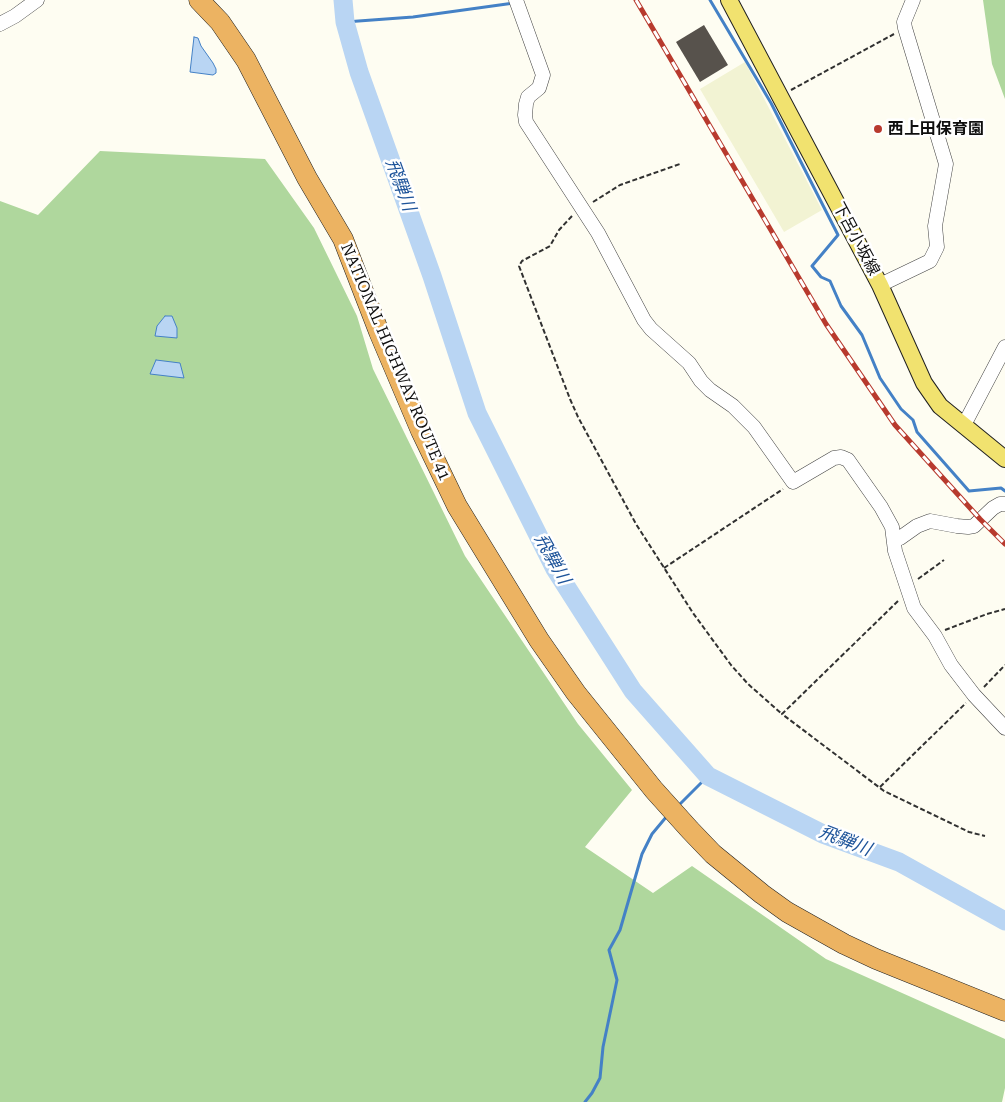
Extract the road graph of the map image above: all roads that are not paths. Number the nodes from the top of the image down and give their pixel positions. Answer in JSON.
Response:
{"nodes":[{"id":1,"x":37,"y":0,"type":"edge"},
{"id":2,"x":199,"y":0,"type":"edge"},
{"id":3,"x":516,"y":0,"type":"edge"},
{"id":4,"x":729,"y":0,"type":"edge"},
{"id":5,"x":913,"y":0,"type":"edge"},
{"id":6,"x":0,"y":24,"type":"edge"},
{"id":7,"x":880,"y":285,"type":"junction"},
{"id":8,"x":1005,"y":347,"type":"edge"},
{"id":9,"x":964,"y":425,"type":"junction"},
{"id":10,"x":1005,"y":459,"type":"edge"},
{"id":11,"x":1005,"y":504,"type":"edge"},
{"id":12,"x":894,"y":540,"type":"junction"},
{"id":13,"x":1005,"y":728,"type":"edge"},
{"id":14,"x":1005,"y":1011,"type":"edge"}],
"edges":[{"from":1,"to":6,"type":"street"},
{"from":2,"to":14,"type":"highway","name":"NATIONAL HIGHWAY ROUTE 41"},
{"from":3,"to":12,"type":"street"},
{"from":4,"to":7,"type":"main road","name":"下呂小坂線"},
{"from":5,"to":7,"type":"street"},
{"from":7,"to":9,"type":"main road","name":"下呂小坂線"},
{"from":8,"to":9,"type":"street"},
{"from":9,"to":10,"type":"main road","name":"下呂小坂線"},
{"from":11,"to":12,"type":"street"},
{"from":12,"to":13,"type":"street"}]}
